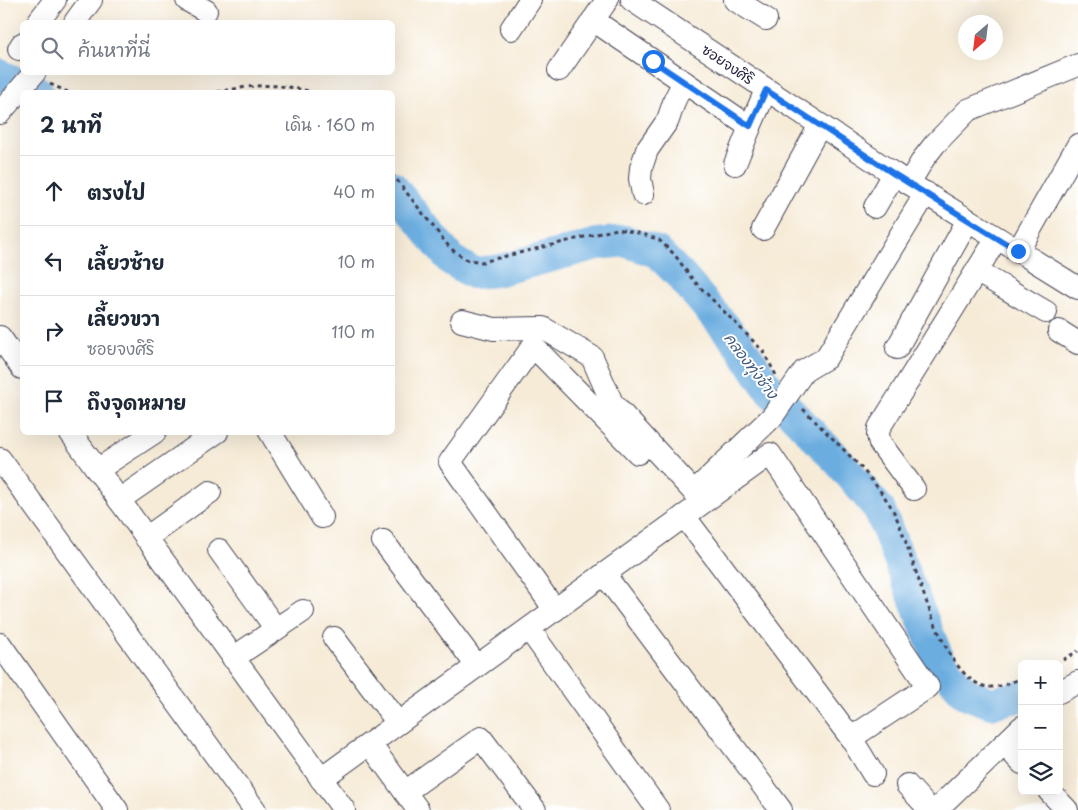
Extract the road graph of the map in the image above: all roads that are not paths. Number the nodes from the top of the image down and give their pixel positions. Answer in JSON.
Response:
{"nodes":[{"id":1,"x":55,"y":0,"type":"edge"},
{"id":2,"x":91,"y":0,"type":"edge"},
{"id":3,"x":530,"y":0,"type":"edge"},
{"id":4,"x":607,"y":0,"type":"edge"},
{"id":5,"x":735,"y":0,"type":"edge"},
{"id":6,"x":636,"y":1,"type":"edge"},
{"id":7,"x":766,"y":19,"type":"dead end"},
{"id":8,"x":40,"y":20,"type":"edge"},
{"id":9,"x":76,"y":20,"type":"edge"},
{"id":10,"x":593,"y":20,"type":"junction"},
{"id":11,"x":511,"y":29,"type":"dead end"},
{"id":12,"x":1078,"y":65,"type":"edge"},
{"id":13,"x":559,"y":70,"type":"dead end"},
{"id":14,"x":32,"y":75,"type":"edge"},
{"id":15,"x":684,"y":82,"type":"junction"},
{"id":16,"x":766,"y":90,"type":"junction"},
{"id":17,"x":1,"y":112,"type":"edge"},
{"id":18,"x":820,"y":125,"type":"junction"},
{"id":19,"x":750,"y":126,"type":"junction"},
{"id":20,"x":1078,"y":145,"type":"edge"},
{"id":21,"x":736,"y":164,"type":"dead end"},
{"id":22,"x":910,"y":183,"type":"junction"},
{"id":23,"x":643,"y":194,"type":"dead end"},
{"id":24,"x":875,"y":207,"type":"dead end"},
{"id":25,"x":968,"y":220,"type":"junction"},
{"id":26,"x":763,"y":229,"type":"dead end"},
{"id":27,"x":997,"y":238,"type":"junction"},
{"id":28,"x":1018,"y":251,"type":"junction"},
{"id":29,"x":976,"y":271,"type":"junction"},
{"id":30,"x":1078,"y":288,"type":"edge"},
{"id":31,"x":1046,"y":312,"type":"dead end"},
{"id":32,"x":462,"y":321,"type":"dead end"},
{"id":33,"x":0,"y":337,"type":"edge"},
{"id":34,"x":897,"y":348,"type":"dead end"},
{"id":35,"x":20,"y":365,"type":"edge"},
{"id":36,"x":213,"y":435,"type":"edge"},
{"id":37,"x":272,"y":435,"type":"edge"},
{"id":38,"x":80,"y":436,"type":"edge"},
{"id":39,"x":141,"y":436,"type":"edge"},
{"id":40,"x":0,"y":459,"type":"edge"},
{"id":41,"x":97,"y":470,"type":"junction"},
{"id":42,"x":914,"y":489,"type":"dead end"},
{"id":43,"x":210,"y":492,"type":"dead end"},
{"id":44,"x":119,"y":500,"type":"junction"},
{"id":45,"x":689,"y":513,"type":"junction"},
{"id":46,"x":322,"y":517,"type":"dead end"},
{"id":47,"x":146,"y":538,"type":"junction"},
{"id":48,"x":383,"y":541,"type":"dead end"},
{"id":49,"x":219,"y":550,"type":"dead end"},
{"id":50,"x":604,"y":574,"type":"junction"},
{"id":51,"x":555,"y":610,"type":"junction"},
{"id":52,"x":303,"y":611,"type":"dead end"},
{"id":53,"x":276,"y":629,"type":"junction"},
{"id":54,"x":529,"y":629,"type":"junction"},
{"id":55,"x":334,"y":638,"type":"dead end"},
{"id":56,"x":0,"y":644,"type":"edge"},
{"id":57,"x":233,"y":658,"type":"junction"},
{"id":58,"x":477,"y":666,"type":"junction"},
{"id":59,"x":1078,"y":682,"type":"edge"},
{"id":60,"x":1063,"y":690,"type":"edge"},
{"id":61,"x":398,"y":723,"type":"junction"},
{"id":62,"x":1018,"y":731,"type":"edge"},
{"id":63,"x":851,"y":738,"type":"junction"},
{"id":64,"x":370,"y":744,"type":"junction"},
{"id":65,"x":1004,"y":744,"type":"junction"},
{"id":66,"x":1018,"y":759,"type":"edge"},
{"id":67,"x":873,"y":774,"type":"dead end"},
{"id":68,"x":321,"y":779,"type":"junction"},
{"id":69,"x":907,"y":785,"type":"dead end"},
{"id":70,"x":405,"y":792,"type":"junction"},
{"id":71,"x":1053,"y":795,"type":"edge"},
{"id":72,"x":117,"y":810,"type":"edge"},
{"id":73,"x":255,"y":810,"type":"edge"},
{"id":74,"x":344,"y":810,"type":"edge"},
{"id":75,"x":418,"y":810,"type":"edge"},
{"id":76,"x":535,"y":810,"type":"edge"},
{"id":77,"x":658,"y":810,"type":"edge"},
{"id":78,"x":781,"y":810,"type":"edge"},
{"id":79,"x":930,"y":810,"type":"edge"},
{"id":80,"x":936,"y":810,"type":"edge"},
{"id":81,"x":1067,"y":810,"type":"edge"}],
"edges":[{"from":1,"to":8,"type":"street"},
{"from":2,"to":9,"type":"street"},
{"from":3,"to":11,"type":"street"},
{"from":4,"to":10,"type":"street"},
{"from":5,"to":7,"type":"street"},
{"from":6,"to":16,"type":"street","name":"ซอยจงศิริ"},
{"from":10,"to":13,"type":"street"},
{"from":10,"to":15,"type":"street"},
{"from":12,"to":22,"type":"street"},
{"from":14,"to":17,"type":"street"},
{"from":15,"to":19,"type":"street"},
{"from":15,"to":23,"type":"street"},
{"from":16,"to":18,"type":"street","name":"ซอยจงศิริ"},
{"from":16,"to":19,"type":"street"},
{"from":18,"to":22,"type":"street","name":"ซอยจงศิริ"},
{"from":18,"to":26,"type":"street"},
{"from":19,"to":21,"type":"street"},
{"from":20,"to":28,"type":"street"},
{"from":22,"to":24,"type":"street"},
{"from":22,"to":25,"type":"street","name":"ซอยจงศิริ"},
{"from":22,"to":32,"type":"street"},
{"from":25,"to":27,"type":"street","name":"ซอยจงศิริ"},
{"from":25,"to":34,"type":"street"},
{"from":27,"to":28,"type":"street","name":"ซอยจงศิริ"},
{"from":27,"to":29,"type":"street"},
{"from":28,"to":30,"type":"street","name":"ซอยจงศิริ"},
{"from":29,"to":31,"type":"street"},
{"from":29,"to":42,"type":"street"},
{"from":33,"to":35,"type":"street"},
{"from":36,"to":44,"type":"street"},
{"from":37,"to":46,"type":"street"},
{"from":38,"to":41,"type":"street"},
{"from":39,"to":41,"type":"street"},
{"from":40,"to":73,"type":"street"},
{"from":41,"to":44,"type":"street"},
{"from":43,"to":47,"type":"street"},
{"from":44,"to":47,"type":"street"},
{"from":45,"to":50,"type":"street"},
{"from":45,"to":51,"type":"street"},
{"from":45,"to":63,"type":"street"},
{"from":45,"to":63,"type":"street"},
{"from":47,"to":57,"type":"street"},
{"from":48,"to":58,"type":"street"},
{"from":49,"to":53,"type":"street"},
{"from":50,"to":51,"type":"street"},
{"from":50,"to":78,"type":"street"},
{"from":51,"to":54,"type":"street"},
{"from":52,"to":53,"type":"street"},
{"from":53,"to":57,"type":"street"},
{"from":54,"to":58,"type":"street"},
{"from":54,"to":77,"type":"street"},
{"from":55,"to":61,"type":"street"},
{"from":56,"to":72,"type":"street"},
{"from":57,"to":68,"type":"street"},
{"from":58,"to":61,"type":"street"},
{"from":59,"to":60,"type":"street"},
{"from":61,"to":64,"type":"street"},
{"from":62,"to":65,"type":"street"},
{"from":63,"to":67,"type":"street"},
{"from":64,"to":68,"type":"street"},
{"from":64,"to":70,"type":"street"},
{"from":65,"to":66,"type":"street"},
{"from":65,"to":80,"type":"street"},
{"from":68,"to":74,"type":"street"},
{"from":69,"to":79,"type":"street"},
{"from":70,"to":75,"type":"street"},
{"from":70,"to":76,"type":"street"},
{"from":71,"to":81,"type":"street"}]}
